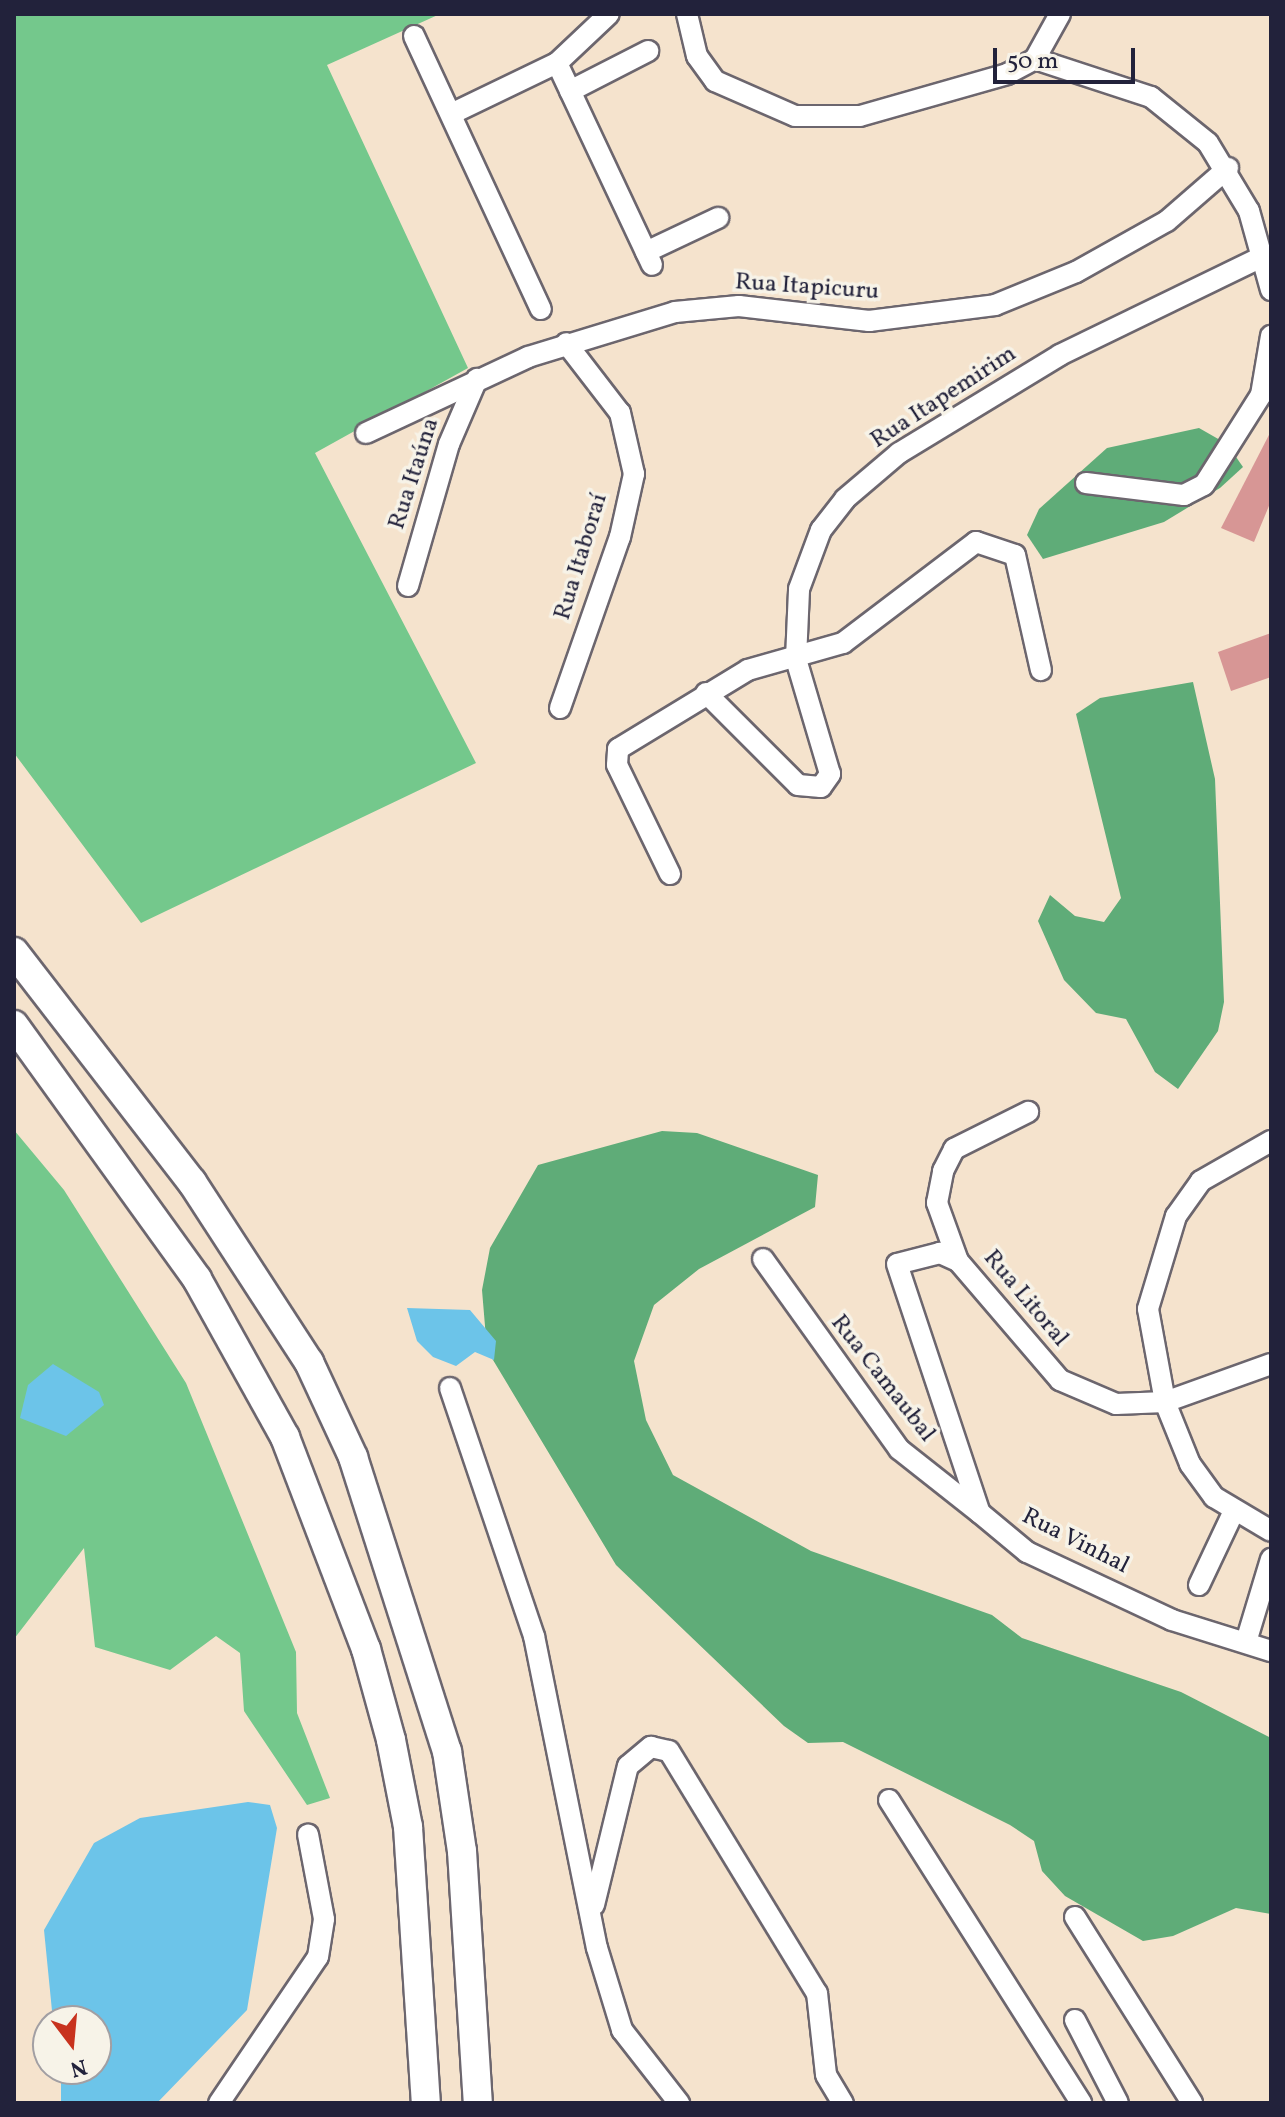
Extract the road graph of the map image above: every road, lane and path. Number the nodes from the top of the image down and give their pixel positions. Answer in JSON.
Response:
{"nodes":[{"id":1,"x":609,"y":14,"type":"edge"},
{"id":2,"x":687,"y":14,"type":"edge"},
{"id":3,"x":1060,"y":14,"type":"edge"},
{"id":4,"x":414,"y":36,"type":"dead end"},
{"id":5,"x":648,"y":51,"type":"dead end"},
{"id":6,"x":1035,"y":59,"type":"junction"},
{"id":7,"x":557,"y":63,"type":"junction"},
{"id":8,"x":570,"y":91,"type":"junction"},
{"id":9,"x":451,"y":114,"type":"junction"},
{"id":10,"x":1228,"y":168,"type":"junction"},
{"id":11,"x":718,"y":218,"type":"dead end"},
{"id":12,"x":1266,"y":255,"type":"junction"},
{"id":13,"x":1271,"y":290,"type":"edge"},
{"id":14,"x":541,"y":309,"type":"dead end"},
{"id":15,"x":1271,"y":336,"type":"edge"},
{"id":16,"x":566,"y":343,"type":"junction"},
{"id":17,"x":477,"y":379,"type":"junction"},
{"id":18,"x":366,"y":433,"type":"dead end"},
{"id":19,"x":1086,"y":483,"type":"dead end"},
{"id":20,"x":408,"y":586,"type":"dead end"},
{"id":21,"x":796,"y":659,"type":"junction"},
{"id":22,"x":1041,"y":670,"type":"dead end"},
{"id":23,"x":706,"y":693,"type":"junction"},
{"id":24,"x":560,"y":708,"type":"dead end"},
{"id":25,"x":670,"y":874,"type":"dead end"},
{"id":26,"x":14,"y":952,"type":"edge"},
{"id":27,"x":14,"y":1025,"type":"edge"},
{"id":28,"x":1028,"y":1112,"type":"dead end"},
{"id":29,"x":1271,"y":1141,"type":"edge"},
{"id":30,"x":763,"y":1259,"type":"dead end"},
{"id":31,"x":958,"y":1261,"type":"junction"},
{"id":32,"x":1271,"y":1364,"type":"edge"},
{"id":33,"x":450,"y":1388,"type":"dead end"},
{"id":34,"x":1165,"y":1402,"type":"junction"},
{"id":35,"x":1234,"y":1511,"type":"junction"},
{"id":36,"x":980,"y":1513,"type":"junction"},
{"id":37,"x":1271,"y":1531,"type":"edge"},
{"id":38,"x":1271,"y":1559,"type":"edge"},
{"id":39,"x":1199,"y":1585,"type":"dead end"},
{"id":40,"x":1246,"y":1642,"type":"junction"},
{"id":41,"x":1271,"y":1651,"type":"edge"},
{"id":42,"x":889,"y":1800,"type":"dead end"},
{"id":43,"x":308,"y":1834,"type":"dead end"},
{"id":44,"x":592,"y":1912,"type":"junction"},
{"id":45,"x":1075,"y":1917,"type":"dead end"},
{"id":46,"x":1075,"y":2020,"type":"dead end"},
{"id":47,"x":219,"y":2103,"type":"edge"},
{"id":48,"x":426,"y":2103,"type":"edge"},
{"id":49,"x":478,"y":2103,"type":"edge"},
{"id":50,"x":679,"y":2103,"type":"edge"},
{"id":51,"x":843,"y":2103,"type":"edge"},
{"id":52,"x":1081,"y":2103,"type":"edge"},
{"id":53,"x":1118,"y":2103,"type":"edge"},
{"id":54,"x":1192,"y":2103,"type":"edge"}],
"edges":[{"from":1,"to":7,"type":"street"},
{"from":2,"to":6,"type":"street"},
{"from":3,"to":6,"type":"street"},
{"from":4,"to":9,"type":"street"},
{"from":5,"to":8,"type":"street"},
{"from":6,"to":10,"type":"street"},
{"from":7,"to":8,"type":"street"},
{"from":7,"to":9,"type":"street"},
{"from":8,"to":11,"type":"street"},
{"from":9,"to":14,"type":"street"},
{"from":10,"to":12,"type":"street"},
{"from":10,"to":16,"type":"street","name":"Rua Itapicuru"},
{"from":12,"to":13,"type":"street"},
{"from":12,"to":21,"type":"street","name":"Rua Itapemirim"},
{"from":15,"to":19,"type":"street"},
{"from":16,"to":17,"type":"street","name":"Rua Itapicuru"},
{"from":16,"to":24,"type":"street","name":"Rua Itaboraí"},
{"from":17,"to":18,"type":"street","name":"Rua Itapicuru"},
{"from":17,"to":20,"type":"street","name":"Rua Itaúna"},
{"from":21,"to":22,"type":"street"},
{"from":21,"to":23,"type":"street"},
{"from":21,"to":23,"type":"street","name":"Rua Itapemirim"},
{"from":23,"to":25,"type":"street"},
{"from":26,"to":49,"type":"highway"},
{"from":27,"to":48,"type":"highway"},
{"from":28,"to":31,"type":"street"},
{"from":29,"to":34,"type":"street"},
{"from":30,"to":36,"type":"street","name":"Rua Camaubal"},
{"from":31,"to":34,"type":"street","name":"Rua Litoral"},
{"from":31,"to":36,"type":"street","name":"Rua Litoral"},
{"from":32,"to":34,"type":"street","name":"Rua Litoral"},
{"from":33,"to":44,"type":"street"},
{"from":34,"to":35,"type":"street"},
{"from":35,"to":37,"type":"street"},
{"from":35,"to":39,"type":"street"},
{"from":36,"to":40,"type":"street","name":"Rua Vinhal"},
{"from":38,"to":40,"type":"street"},
{"from":40,"to":41,"type":"street","name":"Rua Vinhal"},
{"from":42,"to":52,"type":"street"},
{"from":43,"to":47,"type":"street"},
{"from":44,"to":50,"type":"street"},
{"from":44,"to":51,"type":"street"},
{"from":45,"to":54,"type":"street"},
{"from":46,"to":53,"type":"street"}]}
